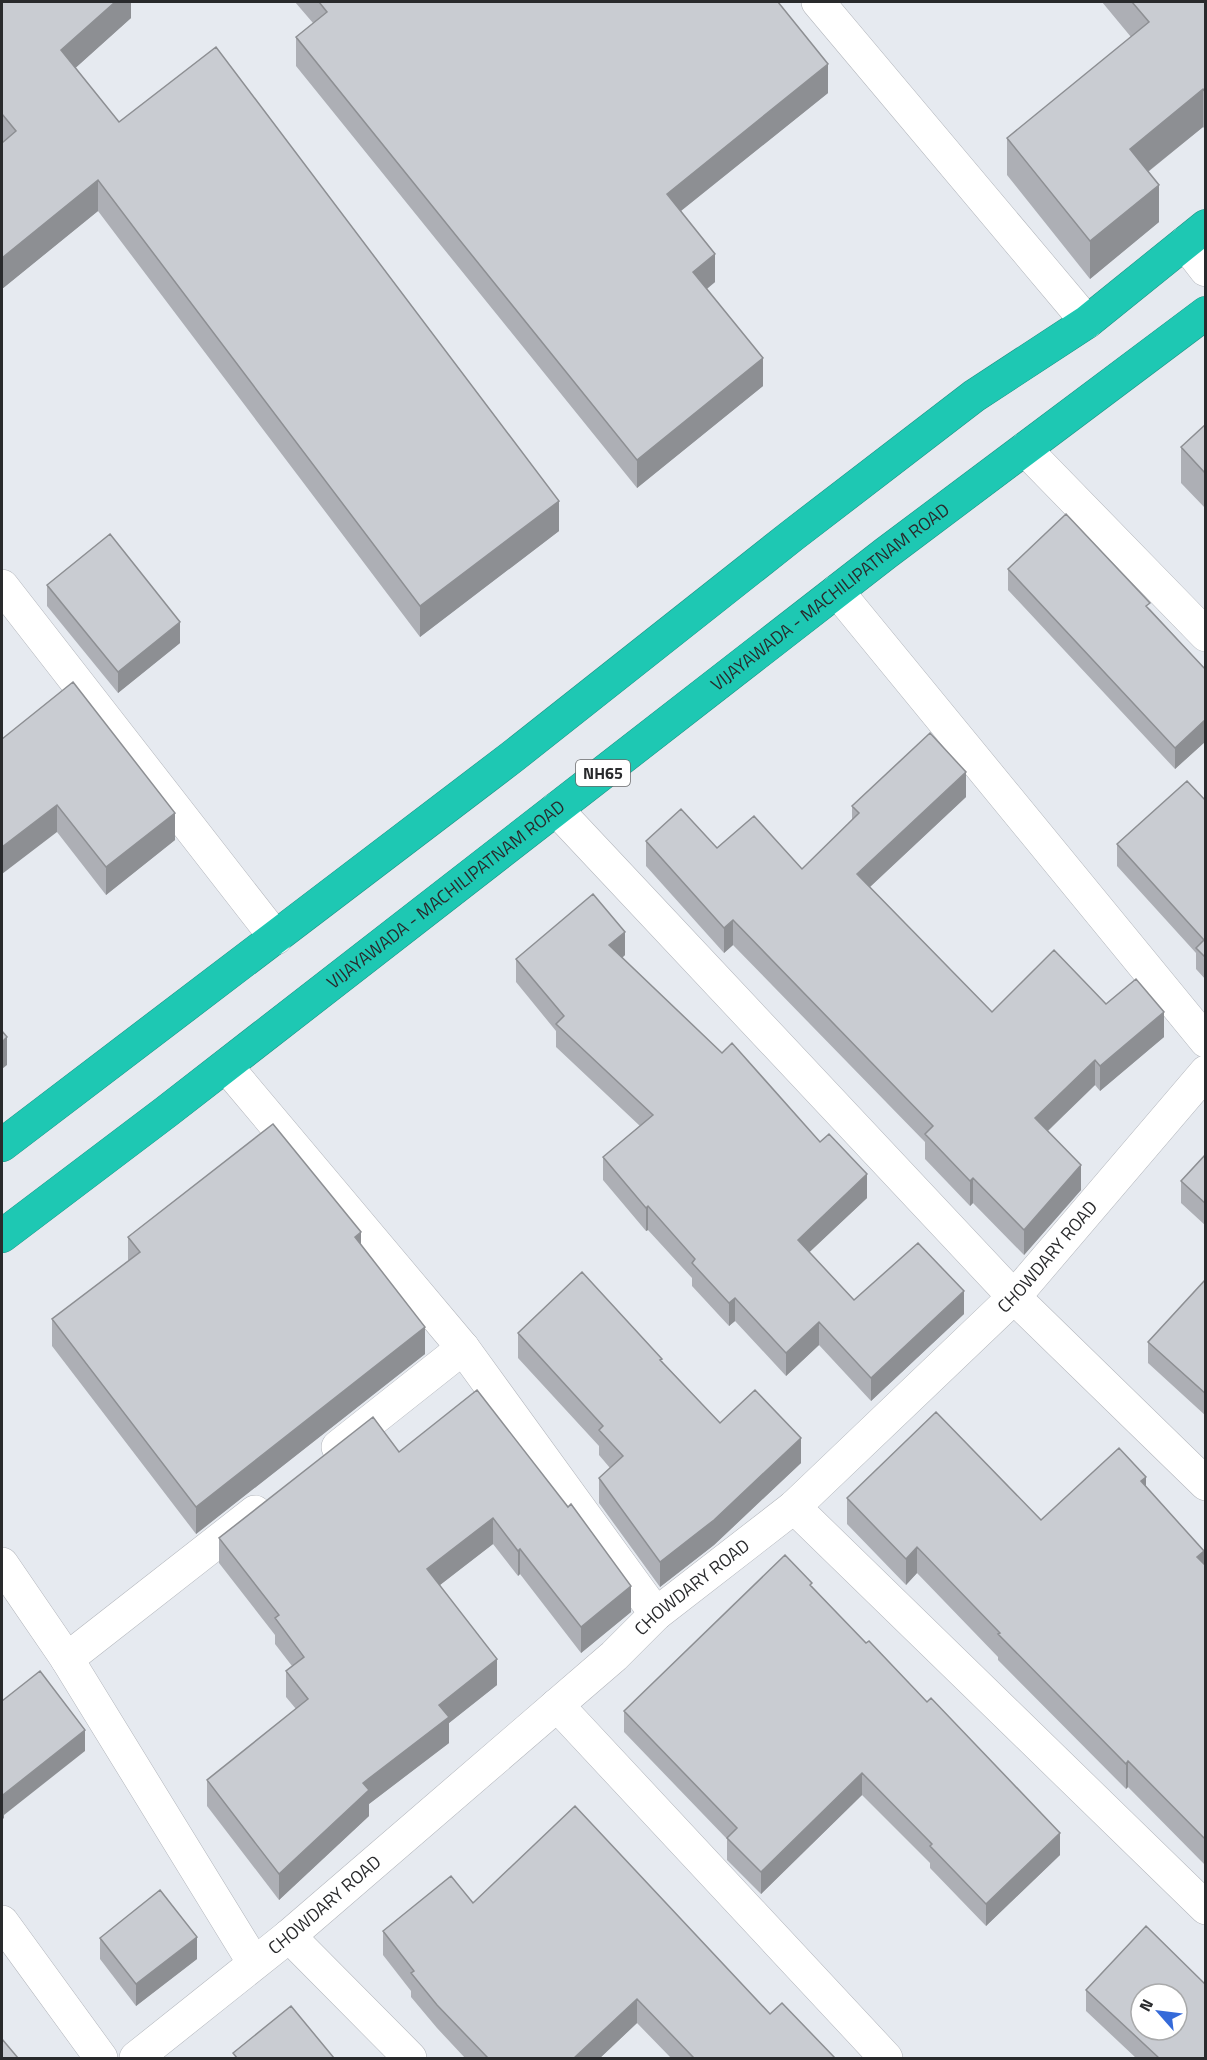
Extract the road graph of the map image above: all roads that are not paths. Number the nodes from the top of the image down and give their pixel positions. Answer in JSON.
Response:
{"nodes":[{"id":1,"x":818,"y":2,"type":"edge"},
{"id":2,"x":1195,"y":234,"type":"edge"},
{"id":3,"x":1206,"y":270,"type":"edge"},
{"id":4,"x":1206,"y":313,"type":"edge"},
{"id":5,"x":1087,"y":322,"type":"junction"},
{"id":6,"x":1025,"y":449,"type":"junction"},
{"id":7,"x":837,"y":591,"type":"junction"},
{"id":8,"x":5,"y":598,"type":"edge"},
{"id":9,"x":1206,"y":635,"type":"edge"},
{"id":10,"x":556,"y":810,"type":"junction"},
{"id":11,"x":276,"y":938,"type":"junction"},
{"id":12,"x":1206,"y":1041,"type":"edge"},
{"id":13,"x":226,"y":1066,"type":"junction"},
{"id":14,"x":1206,"y":1072,"type":"edge"},
{"id":15,"x":2,"y":1145,"type":"edge"},
{"id":16,"x":2,"y":1236,"type":"edge"},
{"id":17,"x":1014,"y":1297,"type":"junction"},
{"id":18,"x":463,"y":1348,"type":"junction"},
{"id":19,"x":312,"y":1467,"type":"edge"},
{"id":20,"x":1206,"y":1484,"type":"edge"},
{"id":21,"x":275,"y":1496,"type":"edge"},
{"id":22,"x":794,"y":1507,"type":"junction"},
{"id":23,"x":2,"y":1564,"type":"edge"},
{"id":24,"x":656,"y":1614,"type":"junction"},
{"id":25,"x":67,"y":1659,"type":"junction"},
{"id":26,"x":557,"y":1705,"type":"junction"},
{"id":27,"x":1206,"y":1908,"type":"edge"},
{"id":28,"x":2,"y":1922,"type":"edge"},
{"id":29,"x":289,"y":1936,"type":"junction"},
{"id":30,"x":254,"y":1963,"type":"junction"},
{"id":31,"x":101,"y":2058,"type":"edge"},
{"id":32,"x":136,"y":2058,"type":"edge"},
{"id":33,"x":410,"y":2058,"type":"edge"},
{"id":34,"x":886,"y":2058,"type":"edge"}],
"edges":[{"from":1,"to":5,"type":"street"},
{"from":2,"to":3,"type":"street"},
{"from":2,"to":5,"type":"highway"},
{"from":4,"to":6,"type":"highway","name":"VIJAYAWADA - MACHILIPATNAM ROAD","number":"NH65"},
{"from":5,"to":11,"type":"highway"},
{"from":6,"to":7,"type":"highway","name":"VIJAYAWADA - MACHILIPATNAM ROAD","number":"NH65"},
{"from":6,"to":9,"type":"street"},
{"from":7,"to":10,"type":"highway","name":"VIJAYAWADA - MACHILIPATNAM ROAD","number":"NH65"},
{"from":7,"to":12,"type":"street"},
{"from":8,"to":11,"type":"street"},
{"from":10,"to":13,"type":"highway","name":"VIJAYAWADA - MACHILIPATNAM ROAD","number":"NH65"},
{"from":10,"to":17,"type":"street"},
{"from":11,"to":15,"type":"highway"},
{"from":13,"to":16,"type":"highway","name":"VIJAYAWADA - MACHILIPATNAM ROAD","number":"NH65"},
{"from":13,"to":18,"type":"street"},
{"from":14,"to":17,"type":"street","name":"CHOWDARY ROAD"},
{"from":17,"to":20,"type":"street"},
{"from":17,"to":22,"type":"street","name":"CHOWDARY ROAD"},
{"from":18,"to":19,"type":"street"},
{"from":18,"to":24,"type":"street"},
{"from":21,"to":25,"type":"street"},
{"from":22,"to":24,"type":"street","name":"CHOWDARY ROAD"},
{"from":22,"to":27,"type":"street"},
{"from":23,"to":25,"type":"street"},
{"from":24,"to":26,"type":"street","name":"CHOWDARY ROAD"},
{"from":25,"to":30,"type":"street"},
{"from":26,"to":29,"type":"street","name":"CHOWDARY ROAD"},
{"from":26,"to":34,"type":"street"},
{"from":28,"to":31,"type":"street"},
{"from":29,"to":30,"type":"street","name":"CHOWDARY ROAD"},
{"from":29,"to":33,"type":"street"},
{"from":30,"to":32,"type":"street","name":"CHOWDARY ROAD"}]}
